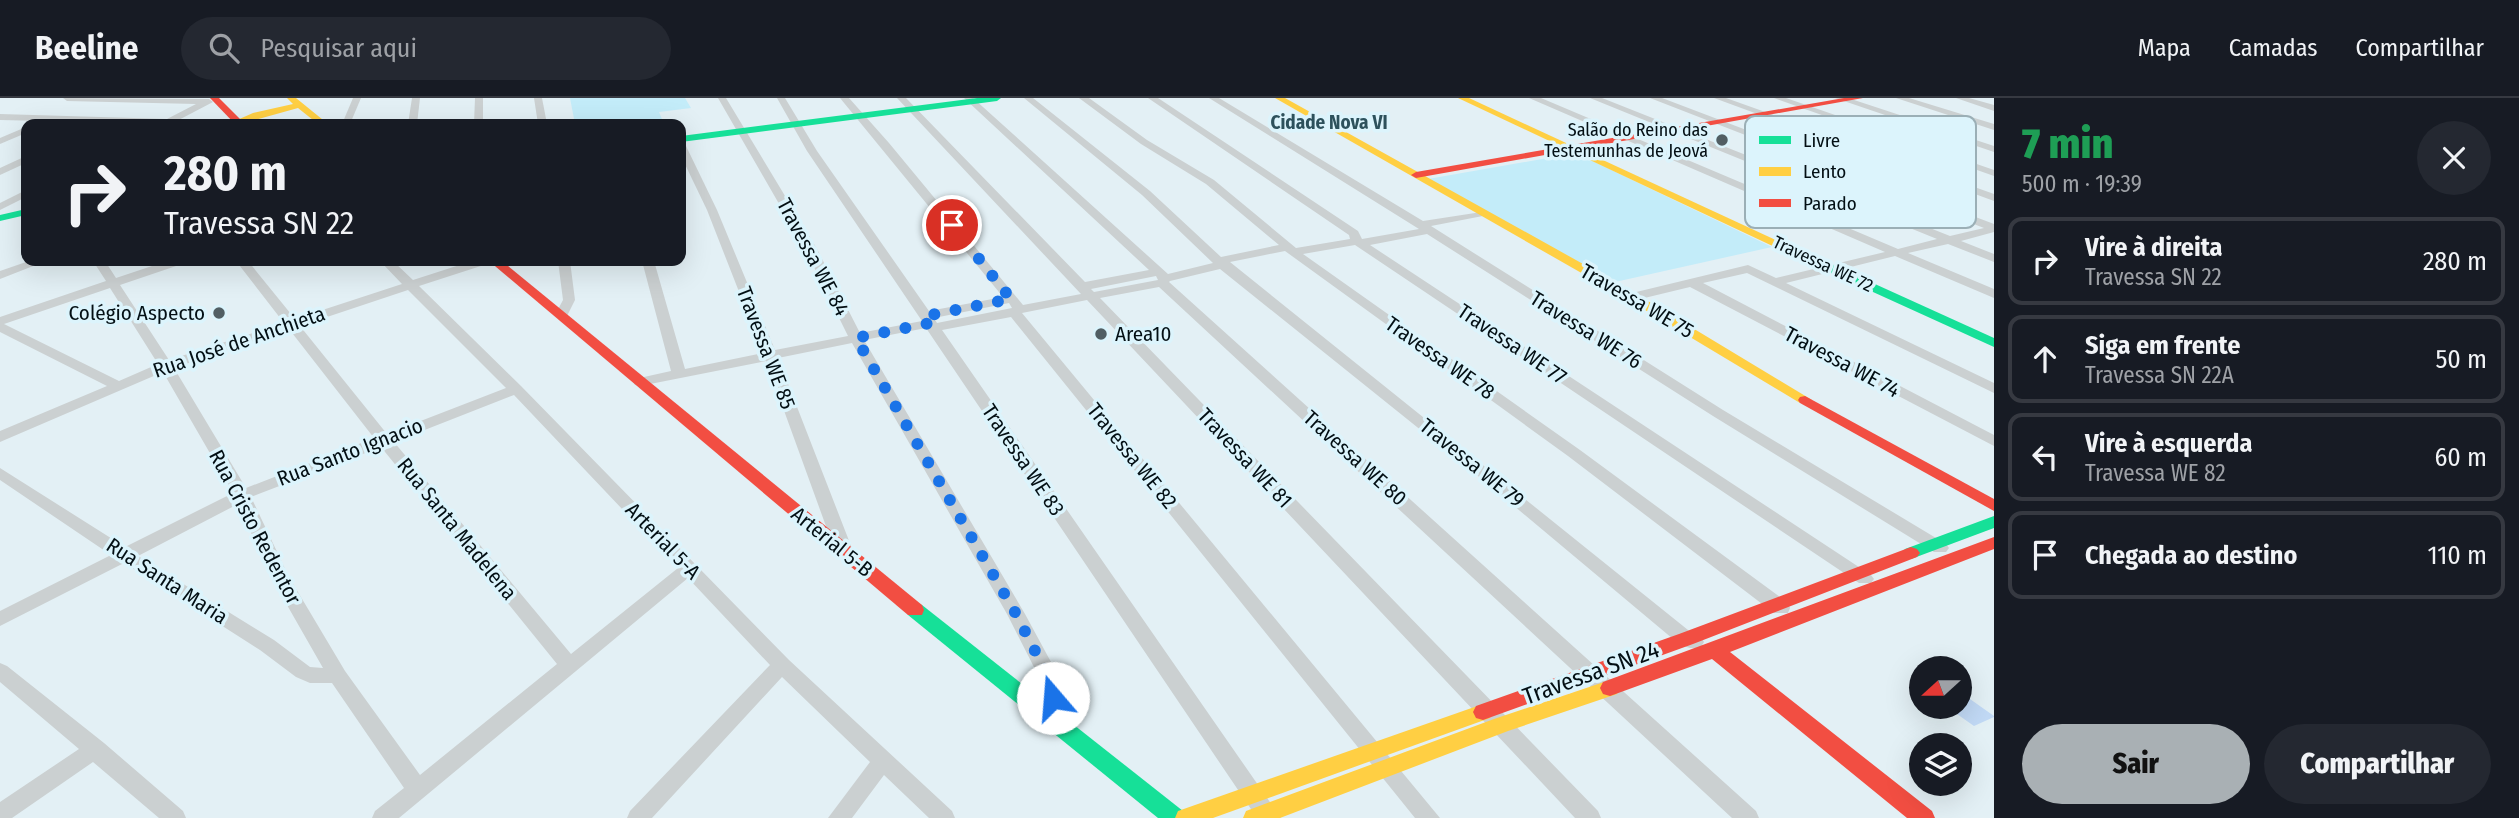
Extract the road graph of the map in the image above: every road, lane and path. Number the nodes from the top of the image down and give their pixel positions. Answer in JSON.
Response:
{"nodes":[{"id":1,"x":67,"y":98,"type":"edge"},
{"id":2,"x":357,"y":98,"type":"edge"},
{"id":3,"x":416,"y":98,"type":"edge"},
{"id":4,"x":479,"y":98,"type":"edge"},
{"id":5,"x":538,"y":98,"type":"edge"},
{"id":6,"x":722,"y":98,"type":"edge"},
{"id":7,"x":781,"y":98,"type":"edge"},
{"id":8,"x":844,"y":98,"type":"edge"},
{"id":9,"x":997,"y":98,"type":"edge"},
{"id":10,"x":1028,"y":98,"type":"edge"},
{"id":11,"x":1083,"y":98,"type":"edge"},
{"id":12,"x":1152,"y":98,"type":"edge"},
{"id":13,"x":1213,"y":98,"type":"edge"},
{"id":14,"x":1279,"y":98,"type":"edge"},
{"id":15,"x":1462,"y":98,"type":"edge"},
{"id":16,"x":1533,"y":98,"type":"edge"},
{"id":17,"x":1594,"y":98,"type":"edge"},
{"id":18,"x":1654,"y":98,"type":"edge"},
{"id":19,"x":1718,"y":98,"type":"edge"},
{"id":20,"x":1778,"y":98,"type":"edge"},
{"id":21,"x":1900,"y":98,"type":"edge"},
{"id":22,"x":1960,"y":98,"type":"edge"},
{"id":23,"x":212,"y":99,"type":"edge"},
{"id":24,"x":1848,"y":99,"type":"edge"},
{"id":25,"x":970,"y":100,"type":"edge"},
{"id":26,"x":295,"y":101,"type":"edge"},
{"id":27,"x":906,"y":103,"type":"edge"},
{"id":28,"x":1805,"y":107,"type":"junction"},
{"id":29,"x":1994,"y":108,"type":"edge"},
{"id":30,"x":1764,"y":114,"type":"junction"},
{"id":31,"x":858,"y":116,"type":"junction"},
{"id":32,"x":1754,"y":116,"type":"edge"},
{"id":33,"x":1769,"y":116,"type":"edge"},
{"id":34,"x":1831,"y":116,"type":"edge"},
{"id":35,"x":1898,"y":116,"type":"edge"},
{"id":36,"x":1956,"y":116,"type":"edge"},
{"id":37,"x":0,"y":117,"type":"edge"},
{"id":38,"x":1745,"y":118,"type":"edge"},
{"id":39,"x":50,"y":119,"type":"edge"},
{"id":40,"x":174,"y":119,"type":"edge"},
{"id":41,"x":233,"y":119,"type":"edge"},
{"id":42,"x":248,"y":119,"type":"edge"},
{"id":43,"x":317,"y":119,"type":"edge"},
{"id":44,"x":348,"y":119,"type":"edge"},
{"id":45,"x":414,"y":119,"type":"edge"},
{"id":46,"x":479,"y":119,"type":"edge"},
{"id":47,"x":542,"y":119,"type":"edge"},
{"id":48,"x":1976,"y":122,"type":"edge"},
{"id":49,"x":1719,"y":123,"type":"junction"},
{"id":50,"x":798,"y":124,"type":"junction"},
{"id":51,"x":1994,"y":128,"type":"edge"},
{"id":52,"x":742,"y":130,"type":"junction"},
{"id":53,"x":1674,"y":131,"type":"junction"},
{"id":54,"x":21,"y":132,"type":"edge"},
{"id":55,"x":1745,"y":133,"type":"edge"},
{"id":56,"x":686,"y":137,"type":"edge"},
{"id":57,"x":1629,"y":139,"type":"junction"},
{"id":58,"x":0,"y":141,"type":"edge"},
{"id":59,"x":1976,"y":143,"type":"edge"},
{"id":60,"x":1574,"y":148,"type":"junction"},
{"id":61,"x":1994,"y":149,"type":"edge"},
{"id":62,"x":686,"y":156,"type":"edge"},
{"id":63,"x":1745,"y":159,"type":"edge"},
{"id":64,"x":21,"y":162,"type":"edge"},
{"id":65,"x":1976,"y":167,"type":"edge"},
{"id":66,"x":0,"y":172,"type":"edge"},
{"id":67,"x":1994,"y":173,"type":"edge"},
{"id":68,"x":1416,"y":175,"type":"junction"},
{"id":69,"x":1745,"y":188,"type":"edge"},
{"id":70,"x":1976,"y":191,"type":"edge"},
{"id":71,"x":21,"y":196,"type":"edge"},
{"id":72,"x":1994,"y":198,"type":"edge"},
{"id":73,"x":0,"y":199,"type":"edge"},
{"id":74,"x":15,"y":199,"type":"junction"},
{"id":75,"x":0,"y":207,"type":"edge"},
{"id":76,"x":21,"y":213,"type":"edge"},
{"id":77,"x":1484,"y":213,"type":"junction"},
{"id":78,"x":0,"y":218,"type":"edge"},
{"id":79,"x":1976,"y":222,"type":"edge"},
{"id":80,"x":1422,"y":226,"type":"junction"},
{"id":81,"x":1745,"y":228,"type":"edge"},
{"id":82,"x":1745,"y":228,"type":"edge"},
{"id":83,"x":1838,"y":228,"type":"edge"},
{"id":84,"x":1920,"y":228,"type":"edge"},
{"id":85,"x":1994,"y":229,"type":"edge"},
{"id":86,"x":1357,"y":239,"type":"junction"},
{"id":87,"x":1950,"y":240,"type":"junction"},
{"id":88,"x":1293,"y":252,"type":"junction"},
{"id":89,"x":1897,"y":253,"type":"junction"},
{"id":90,"x":1994,"y":258,"type":"edge"},
{"id":91,"x":1224,"y":265,"type":"junction"},
{"id":92,"x":26,"y":266,"type":"edge"},
{"id":93,"x":102,"y":266,"type":"edge"},
{"id":94,"x":162,"y":266,"type":"edge"},
{"id":95,"x":246,"y":266,"type":"edge"},
{"id":96,"x":391,"y":266,"type":"edge"},
{"id":97,"x":469,"y":266,"type":"edge"},
{"id":98,"x":501,"y":266,"type":"edge"},
{"id":99,"x":565,"y":266,"type":"edge"},
{"id":100,"x":649,"y":266,"type":"edge"},
{"id":101,"x":1831,"y":268,"type":"junction"},
{"id":102,"x":0,"y":275,"type":"edge"},
{"id":103,"x":1162,"y":278,"type":"junction"},
{"id":104,"x":112,"y":282,"type":"junction"},
{"id":105,"x":1690,"y":282,"type":"junction"},
{"id":106,"x":1775,"y":282,"type":"junction"},
{"id":107,"x":412,"y":285,"type":"junction"},
{"id":108,"x":1085,"y":292,"type":"junction"},
{"id":109,"x":1994,"y":294,"type":"edge"},
{"id":110,"x":1632,"y":297,"type":"junction"},
{"id":111,"x":1015,"y":306,"type":"junction"},
{"id":112,"x":561,"y":316,"type":"junction"},
{"id":113,"x":0,"y":321,"type":"edge"},
{"id":114,"x":930,"y":322,"type":"junction"},
{"id":115,"x":293,"y":323,"type":"junction"},
{"id":116,"x":0,"y":327,"type":"edge"},
{"id":117,"x":856,"y":338,"type":"junction"},
{"id":118,"x":1994,"y":343,"type":"edge"},
{"id":119,"x":771,"y":355,"type":"junction"},
{"id":120,"x":166,"y":366,"type":"junction"},
{"id":121,"x":679,"y":374,"type":"junction"},
{"id":122,"x":640,"y":382,"type":"junction"},
{"id":123,"x":118,"y":386,"type":"junction"},
{"id":124,"x":516,"y":389,"type":"junction"},
{"id":125,"x":1994,"y":389,"type":"edge"},
{"id":126,"x":0,"y":437,"type":"edge"},
{"id":127,"x":383,"y":439,"type":"junction"},
{"id":128,"x":1994,"y":441,"type":"edge"},
{"id":129,"x":0,"y":473,"type":"edge"},
{"id":130,"x":242,"y":495,"type":"junction"},
{"id":131,"x":1994,"y":506,"type":"edge"},
{"id":132,"x":1994,"y":522,"type":"edge"},
{"id":133,"x":1994,"y":543,"type":"edge"},
{"id":134,"x":1934,"y":546,"type":"junction"},
{"id":135,"x":125,"y":553,"type":"junction"},
{"id":136,"x":845,"y":554,"type":"junction"},
{"id":137,"x":1963,"y":554,"type":"junction"},
{"id":138,"x":689,"y":568,"type":"junction"},
{"id":139,"x":1856,"y":573,"type":"junction"},
{"id":140,"x":1876,"y":587,"type":"junction"},
{"id":141,"x":1777,"y":605,"type":"junction"},
{"id":142,"x":0,"y":619,"type":"edge"},
{"id":143,"x":1797,"y":619,"type":"junction"},
{"id":144,"x":1686,"y":639,"type":"junction"},
{"id":145,"x":1716,"y":652,"type":"junction"},
{"id":146,"x":782,"y":664,"type":"junction"},
{"id":147,"x":569,"y":665,"type":"junction"},
{"id":148,"x":1590,"y":673,"type":"junction"},
{"id":149,"x":338,"y":676,"type":"junction"},
{"id":150,"x":5,"y":681,"type":"edge"},
{"id":151,"x":1607,"y":689,"type":"junction"},
{"id":152,"x":1042,"y":709,"type":"junction"},
{"id":153,"x":1493,"y":718,"type":"junction"},
{"id":154,"x":96,"y":750,"type":"junction"},
{"id":155,"x":1373,"y":750,"type":"junction"},
{"id":156,"x":883,"y":761,"type":"junction"},
{"id":157,"x":1388,"y":769,"type":"junction"},
{"id":158,"x":417,"y":789,"type":"junction"},
{"id":159,"x":1253,"y":794,"type":"junction"},
{"id":160,"x":0,"y":814,"type":"edge"},
{"id":161,"x":1264,"y":816,"type":"edge"},
{"id":162,"x":175,"y":818,"type":"edge"},
{"id":163,"x":383,"y":818,"type":"edge"},
{"id":164,"x":638,"y":818,"type":"edge"},
{"id":165,"x":839,"y":818,"type":"edge"},
{"id":166,"x":944,"y":818,"type":"edge"},
{"id":167,"x":1174,"y":818,"type":"edge"},
{"id":168,"x":1186,"y":818,"type":"edge"},
{"id":169,"x":1429,"y":818,"type":"edge"},
{"id":170,"x":1590,"y":818,"type":"edge"},
{"id":171,"x":1748,"y":818,"type":"edge"},
{"id":172,"x":1924,"y":818,"type":"edge"}],
"edges":[{"from":1,"to":23,"type":"street"},
{"from":2,"to":44,"type":"street"},
{"from":3,"to":45,"type":"street"},
{"from":4,"to":46,"type":"street"},
{"from":5,"to":47,"type":"street"},
{"from":6,"to":52,"type":"street","name":"Travessa WE 84"},
{"from":7,"to":50,"type":"street","name":"Travessa WE 83"},
{"from":8,"to":31,"type":"street","name":"Travessa WE 82"},
{"from":9,"to":25,"type":"main road"},
{"from":10,"to":91,"type":"street","name":"Travessa WE 79"},
{"from":11,"to":88,"type":"street","name":"Travessa WE 78"},
{"from":12,"to":86,"type":"street","name":"Travessa WE 77"},
{"from":13,"to":80,"type":"street","name":"Travessa WE 76"},
{"from":14,"to":68,"type":"main road","name":"Travessa WE 75"},
{"from":15,"to":60,"type":"main road","name":"Travessa WE 72"},
{"from":16,"to":57,"type":"street"},
{"from":17,"to":53,"type":"street"},
{"from":18,"to":49,"type":"street"},
{"from":19,"to":30,"type":"street"},
{"from":20,"to":28,"type":"street"},
{"from":21,"to":36,"type":"street"},
{"from":22,"to":29,"type":"street"},
{"from":23,"to":40,"type":"street"},
{"from":23,"to":41,"type":"main road"},
{"from":24,"to":28,"type":"main road"},
{"from":24,"to":35,"type":"street"},
{"from":25,"to":27,"type":"main road"},
{"from":25,"to":103,"type":"street","name":"Travessa WE 80"},
{"from":26,"to":42,"type":"main road"},
{"from":26,"to":43,"type":"main road"},
{"from":27,"to":31,"type":"main road"},
{"from":27,"to":108,"type":"street","name":"Travessa WE 81"},
{"from":28,"to":30,"type":"main road"},
{"from":28,"to":34,"type":"street"},
{"from":30,"to":32,"type":"main road"},
{"from":30,"to":33,"type":"street"},
{"from":31,"to":50,"type":"main road"},
{"from":31,"to":111,"type":"street","name":"Travessa WE 82"},
{"from":37,"to":39,"type":"street"},
{"from":38,"to":49,"type":"main road"},
{"from":48,"to":51,"type":"street"},
{"from":49,"to":53,"type":"main road"},
{"from":49,"to":55,"type":"street"},
{"from":50,"to":52,"type":"main road"},
{"from":50,"to":114,"type":"street","name":"Travessa WE 83"},
{"from":52,"to":56,"type":"main road"},
{"from":52,"to":117,"type":"street","name":"Travessa WE 84"},
{"from":53,"to":57,"type":"main road"},
{"from":53,"to":63,"type":"street"},
{"from":54,"to":58,"type":"street"},
{"from":57,"to":60,"type":"main road"},
{"from":57,"to":69,"type":"street"},
{"from":59,"to":61,"type":"street"},
{"from":60,"to":68,"type":"main road"},
{"from":60,"to":81,"type":"main road","name":"Travessa WE 72"},
{"from":62,"to":119,"type":"street","name":"Travessa WE 85"},
{"from":64,"to":66,"type":"street"},
{"from":65,"to":67,"type":"street"},
{"from":68,"to":77,"type":"main road","name":"Travessa WE 75"},
{"from":70,"to":72,"type":"street"},
{"from":71,"to":74,"type":"street"},
{"from":73,"to":74,"type":"street"},
{"from":74,"to":75,"type":"street"},
{"from":76,"to":78,"type":"main road"},
{"from":77,"to":80,"type":"street"},
{"from":77,"to":110,"type":"main road","name":"Travessa WE 75"},
{"from":79,"to":85,"type":"street"},
{"from":80,"to":86,"type":"street"},
{"from":80,"to":134,"type":"street","name":"Travessa WE 76"},
{"from":82,"to":101,"type":"main road","name":"Travessa WE 72"},
{"from":83,"to":89,"type":"street"},
{"from":84,"to":87,"type":"street"},
{"from":85,"to":87,"type":"street"},
{"from":86,"to":88,"type":"street"},
{"from":86,"to":139,"type":"street","name":"Travessa WE 77"},
{"from":87,"to":89,"type":"street"},
{"from":87,"to":90,"type":"street"},
{"from":88,"to":91,"type":"street"},
{"from":88,"to":141,"type":"street","name":"Travessa WE 78"},
{"from":89,"to":101,"type":"street"},
{"from":89,"to":109,"type":"street"},
{"from":91,"to":103,"type":"street"},
{"from":91,"to":144,"type":"street","name":"Travessa WE 79"},
{"from":92,"to":102,"type":"street"},
{"from":93,"to":104,"type":"street","name":"Rua Cristo Redentor"},
{"from":94,"to":104,"type":"street"},
{"from":95,"to":115,"type":"street","name":"Rua Santa Madelena"},
{"from":96,"to":107,"type":"street","name":"Arterial 5-A"},
{"from":97,"to":107,"type":"street","name":"Rua José de Anchieta"},
{"from":98,"to":112,"type":"main road","name":"Arterial 5-B"},
{"from":99,"to":112,"type":"street"},
{"from":100,"to":121,"type":"street"},
{"from":101,"to":106,"type":"street"},
{"from":101,"to":118,"type":"main road","name":"Travessa WE 72"},
{"from":103,"to":108,"type":"street"},
{"from":103,"to":148,"type":"street","name":"Travessa WE 80"},
{"from":104,"to":113,"type":"street"},
{"from":104,"to":120,"type":"street","name":"Rua Cristo Redentor"},
{"from":105,"to":106,"type":"street","name":"Travessa WE 72"},
{"from":105,"to":110,"type":"street"},
{"from":105,"to":128,"type":"street","name":"Travessa WE 74"},
{"from":106,"to":125,"type":"street","name":"Travessa WE 72"},
{"from":107,"to":115,"type":"street","name":"Rua José de Anchieta"},
{"from":107,"to":124,"type":"street","name":"Arterial 5-A"},
{"from":108,"to":111,"type":"street"},
{"from":108,"to":153,"type":"street","name":"Travessa WE 81"},
{"from":110,"to":131,"type":"main road","name":"Travessa WE 75"},
{"from":111,"to":114,"type":"street"},
{"from":111,"to":155,"type":"street","name":"Travessa WE 82"},
{"from":112,"to":122,"type":"main road","name":"Arterial 5-B"},
{"from":114,"to":117,"type":"street"},
{"from":114,"to":159,"type":"street","name":"Travessa WE 83"},
{"from":115,"to":120,"type":"street","name":"Rua José de Anchieta"},
{"from":115,"to":127,"type":"street","name":"Rua Santa Madelena"},
{"from":116,"to":123,"type":"street"},
{"from":117,"to":119,"type":"street"},
{"from":117,"to":152,"type":"street","name":"Travessa WE 84"},
{"from":119,"to":121,"type":"street"},
{"from":119,"to":136,"type":"street","name":"Travessa WE 85"},
{"from":120,"to":123,"type":"street","name":"Rua José de Anchieta"},
{"from":120,"to":130,"type":"street","name":"Rua Cristo Redentor"},
{"from":121,"to":122,"type":"street"},
{"from":122,"to":136,"type":"main road","name":"Arterial 5-B"},
{"from":123,"to":126,"type":"street","name":"Rua José de Anchieta"},
{"from":124,"to":127,"type":"street","name":"Rua Santo Ignacio"},
{"from":124,"to":138,"type":"street","name":"Arterial 5-A"},
{"from":127,"to":130,"type":"street","name":"Rua Santo Ignacio"},
{"from":127,"to":147,"type":"street","name":"Rua Santa Madelena"},
{"from":129,"to":135,"type":"street","name":"Rua Santa Maria"},
{"from":130,"to":135,"type":"street","name":"Rua Santo Ignacio"},
{"from":130,"to":149,"type":"street","name":"Rua Cristo Redentor"},
{"from":132,"to":134,"type":"main road","name":"Travessa SN 24"},
{"from":133,"to":137,"type":"main road","name":"Travessa SN 24"},
{"from":134,"to":137,"type":"street","name":"Travessa WE 76"},
{"from":134,"to":139,"type":"main road","name":"Travessa SN 24"},
{"from":135,"to":142,"type":"street","name":"Rua Santo Ignacio"},
{"from":135,"to":149,"type":"street","name":"Rua Santa Maria"},
{"from":136,"to":152,"type":"main road","name":"Arterial 5-B"},
{"from":137,"to":140,"type":"main road","name":"Travessa SN 24"},
{"from":138,"to":146,"type":"street","name":"Arterial 5-A"},
{"from":138,"to":147,"type":"street"},
{"from":139,"to":140,"type":"street","name":"Travessa WE 77"},
{"from":139,"to":141,"type":"main road","name":"Travessa SN 24"},
{"from":140,"to":143,"type":"main road","name":"Travessa SN 24"},
{"from":141,"to":143,"type":"street","name":"Travessa WE 78"},
{"from":141,"to":144,"type":"main road","name":"Travessa SN 24"},
{"from":143,"to":145,"type":"main road","name":"Travessa SN 24"},
{"from":144,"to":145,"type":"street","name":"Travessa WE 79"},
{"from":144,"to":148,"type":"main road","name":"Travessa SN 24"},
{"from":145,"to":151,"type":"main road","name":"Travessa SN 24"},
{"from":145,"to":172,"type":"main road","name":"Travessa WE 79"},
{"from":146,"to":156,"type":"street","name":"Arterial 5-A"},
{"from":146,"to":164,"type":"street"},
{"from":147,"to":158,"type":"street"},
{"from":148,"to":151,"type":"street","name":"Travessa WE 80"},
{"from":148,"to":153,"type":"main road","name":"Travessa SN 24"},
{"from":149,"to":158,"type":"street","name":"Rua Cristo Redentor"},
{"from":150,"to":154,"type":"street"},
{"from":151,"to":153,"type":"main road","name":"Travessa SN 24"},
{"from":151,"to":171,"type":"street","name":"Travessa WE 80"},
{"from":152,"to":167,"type":"main road","name":"Arterial 5-B"},
{"from":153,"to":155,"type":"main road","name":"Travessa SN 24"},
{"from":153,"to":157,"type":"main road","name":"Travessa SN 24"},
{"from":153,"to":170,"type":"street","name":"Travessa WE 81"},
{"from":154,"to":160,"type":"street"},
{"from":154,"to":162,"type":"street"},
{"from":155,"to":157,"type":"street","name":"Travessa WE 82"},
{"from":155,"to":159,"type":"main road","name":"Travessa SN 24"},
{"from":156,"to":165,"type":"street"},
{"from":156,"to":166,"type":"street","name":"Arterial 5-A"},
{"from":157,"to":161,"type":"main road","name":"Travessa SN 24"},
{"from":157,"to":169,"type":"street","name":"Travessa WE 82"},
{"from":158,"to":163,"type":"street"},
{"from":159,"to":161,"type":"street","name":"Travessa WE 83"},
{"from":159,"to":168,"type":"main road","name":"Travessa SN 24"}]}
